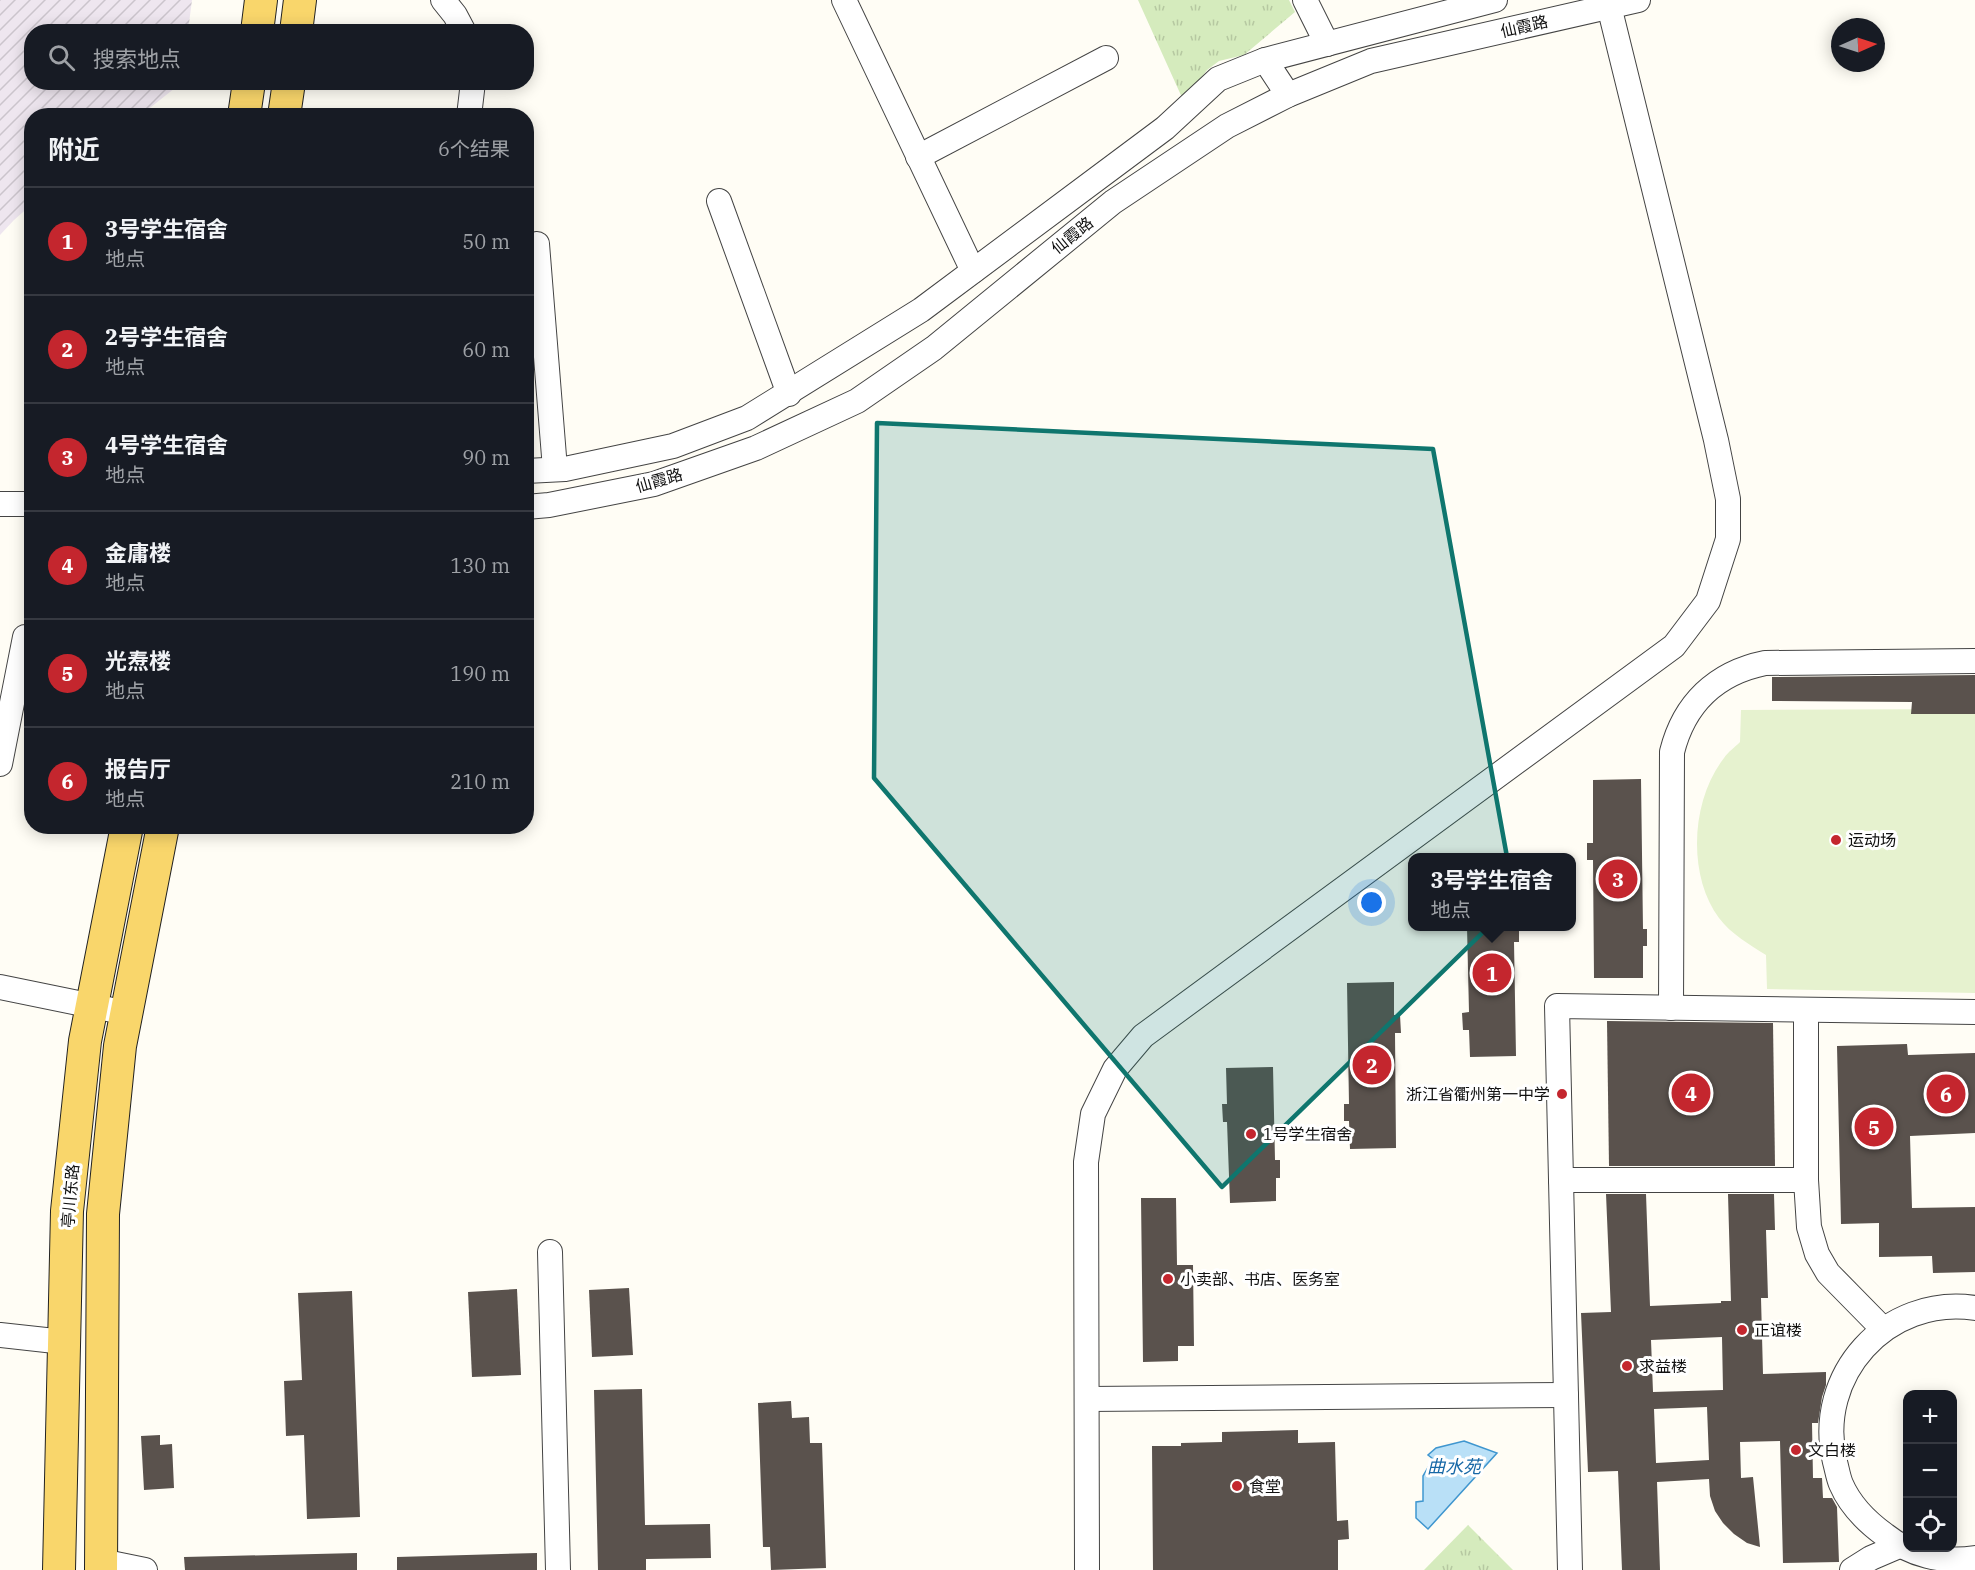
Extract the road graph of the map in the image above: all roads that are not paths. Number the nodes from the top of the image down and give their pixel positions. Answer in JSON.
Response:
{"nodes":[{"id":1,"x":261,"y":0,"type":"edge"},
{"id":2,"x":300,"y":0,"type":"edge"},
{"id":3,"x":443,"y":0,"type":"edge"},
{"id":4,"x":844,"y":0,"type":"edge"},
{"id":5,"x":1305,"y":0,"type":"edge"},
{"id":6,"x":1495,"y":0,"type":"edge"},
{"id":7,"x":1638,"y":0,"type":"edge"},
{"id":8,"x":1610,"y":6,"type":"junction"},
{"id":9,"x":258,"y":24,"type":"edge"},
{"id":10,"x":297,"y":24,"type":"edge"},
{"id":11,"x":460,"y":24,"type":"edge"},
{"id":12,"x":1327,"y":44,"type":"junction"},
{"id":13,"x":1106,"y":58,"type":"dead end"},
{"id":14,"x":1265,"y":60,"type":"junction"},
{"id":15,"x":248,"y":90,"type":"edge"},
{"id":16,"x":288,"y":90,"type":"edge"},
{"id":17,"x":472,"y":90,"type":"edge"},
{"id":18,"x":1288,"y":95,"type":"junction"},
{"id":19,"x":245,"y":108,"type":"edge"},
{"id":20,"x":285,"y":108,"type":"edge"},
{"id":21,"x":471,"y":108,"type":"edge"},
{"id":22,"x":918,"y":157,"type":"junction"},
{"id":23,"x":718,"y":201,"type":"dead end"},
{"id":24,"x":537,"y":244,"type":"dead end"},
{"id":25,"x":973,"y":272,"type":"junction"},
{"id":26,"x":789,"y":394,"type":"junction"},
{"id":27,"x":555,"y":469,"type":"junction"},
{"id":28,"x":534,"y":470,"type":"edge"},
{"id":29,"x":0,"y":504,"type":"edge"},
{"id":30,"x":24,"y":504,"type":"edge"},
{"id":31,"x":534,"y":506,"type":"edge"},
{"id":32,"x":24,"y":642,"type":"edge"},
{"id":33,"x":1975,"y":662,"type":"edge"},
{"id":34,"x":0,"y":764,"type":"edge"},
{"id":35,"x":125,"y":834,"type":"edge"},
{"id":36,"x":161,"y":834,"type":"edge"},
{"id":37,"x":0,"y":987,"type":"edge"},
{"id":38,"x":92,"y":1006,"type":"junction"},
{"id":39,"x":1671,"y":1008,"type":"junction"},
{"id":40,"x":1806,"y":1010,"type":"junction"},
{"id":41,"x":1975,"y":1012,"type":"edge"},
{"id":42,"x":127,"y":1013,"type":"junction"},
{"id":43,"x":1561,"y":1180,"type":"junction"},
{"id":44,"x":1806,"y":1180,"type":"junction"},
{"id":45,"x":550,"y":1252,"type":"dead end"},
{"id":46,"x":1975,"y":1308,"type":"edge"},
{"id":47,"x":1883,"y":1329,"type":"junction"},
{"id":48,"x":0,"y":1335,"type":"edge"},
{"id":49,"x":64,"y":1342,"type":"junction"},
{"id":50,"x":1566,"y":1395,"type":"junction"},
{"id":51,"x":1087,"y":1399,"type":"junction"},
{"id":52,"x":1899,"y":1546,"type":"junction"},
{"id":53,"x":1966,"y":1563,"type":"edge"},
{"id":54,"x":101,"y":1566,"type":"edge"},
{"id":55,"x":59,"y":1570,"type":"edge"},
{"id":56,"x":145,"y":1570,"type":"edge"},
{"id":57,"x":558,"y":1570,"type":"edge"},
{"id":58,"x":1087,"y":1570,"type":"edge"},
{"id":59,"x":1570,"y":1570,"type":"edge"},
{"id":60,"x":1852,"y":1570,"type":"edge"}],
"edges":[{"from":1,"to":9,"type":"main road"},
{"from":2,"to":10,"type":"main road"},
{"from":3,"to":11,"type":"street"},
{"from":4,"to":22,"type":"street"},
{"from":5,"to":12,"type":"street"},
{"from":6,"to":12,"type":"street"},
{"from":7,"to":8,"type":"street","name":"仙霞路"},
{"from":8,"to":18,"type":"street","name":"仙霞路"},
{"from":8,"to":51,"type":"street"},
{"from":12,"to":14,"type":"street"},
{"from":13,"to":22,"type":"street"},
{"from":14,"to":18,"type":"street"},
{"from":14,"to":25,"type":"street"},
{"from":15,"to":19,"type":"main road"},
{"from":16,"to":20,"type":"main road"},
{"from":17,"to":21,"type":"street"},
{"from":18,"to":31,"type":"street","name":"仙霞路"},
{"from":22,"to":25,"type":"street"},
{"from":23,"to":26,"type":"street"},
{"from":24,"to":27,"type":"street"},
{"from":25,"to":26,"type":"street"},
{"from":26,"to":27,"type":"street"},
{"from":27,"to":28,"type":"street"},
{"from":29,"to":30,"type":"street"},
{"from":32,"to":34,"type":"street"},
{"from":33,"to":39,"type":"street"},
{"from":35,"to":38,"type":"main road","name":"亭川东路"},
{"from":36,"to":42,"type":"main road","name":"亭川东路"},
{"from":37,"to":38,"type":"street"},
{"from":38,"to":42,"type":"street"},
{"from":38,"to":49,"type":"main road","name":"亭川东路"},
{"from":39,"to":40,"type":"street"},
{"from":39,"to":43,"type":"street"},
{"from":40,"to":41,"type":"street"},
{"from":40,"to":44,"type":"street"},
{"from":42,"to":54,"type":"main road","name":"亭川东路"},
{"from":43,"to":44,"type":"street"},
{"from":43,"to":50,"type":"street"},
{"from":44,"to":47,"type":"street"},
{"from":45,"to":57,"type":"street"},
{"from":46,"to":47,"type":"street"},
{"from":47,"to":52,"type":"street"},
{"from":48,"to":49,"type":"street"},
{"from":49,"to":55,"type":"main road","name":"亭川东路"},
{"from":50,"to":51,"type":"street"},
{"from":50,"to":59,"type":"street"},
{"from":51,"to":58,"type":"street"},
{"from":52,"to":53,"type":"street"},
{"from":52,"to":60,"type":"street"},
{"from":54,"to":56,"type":"street"}]}
